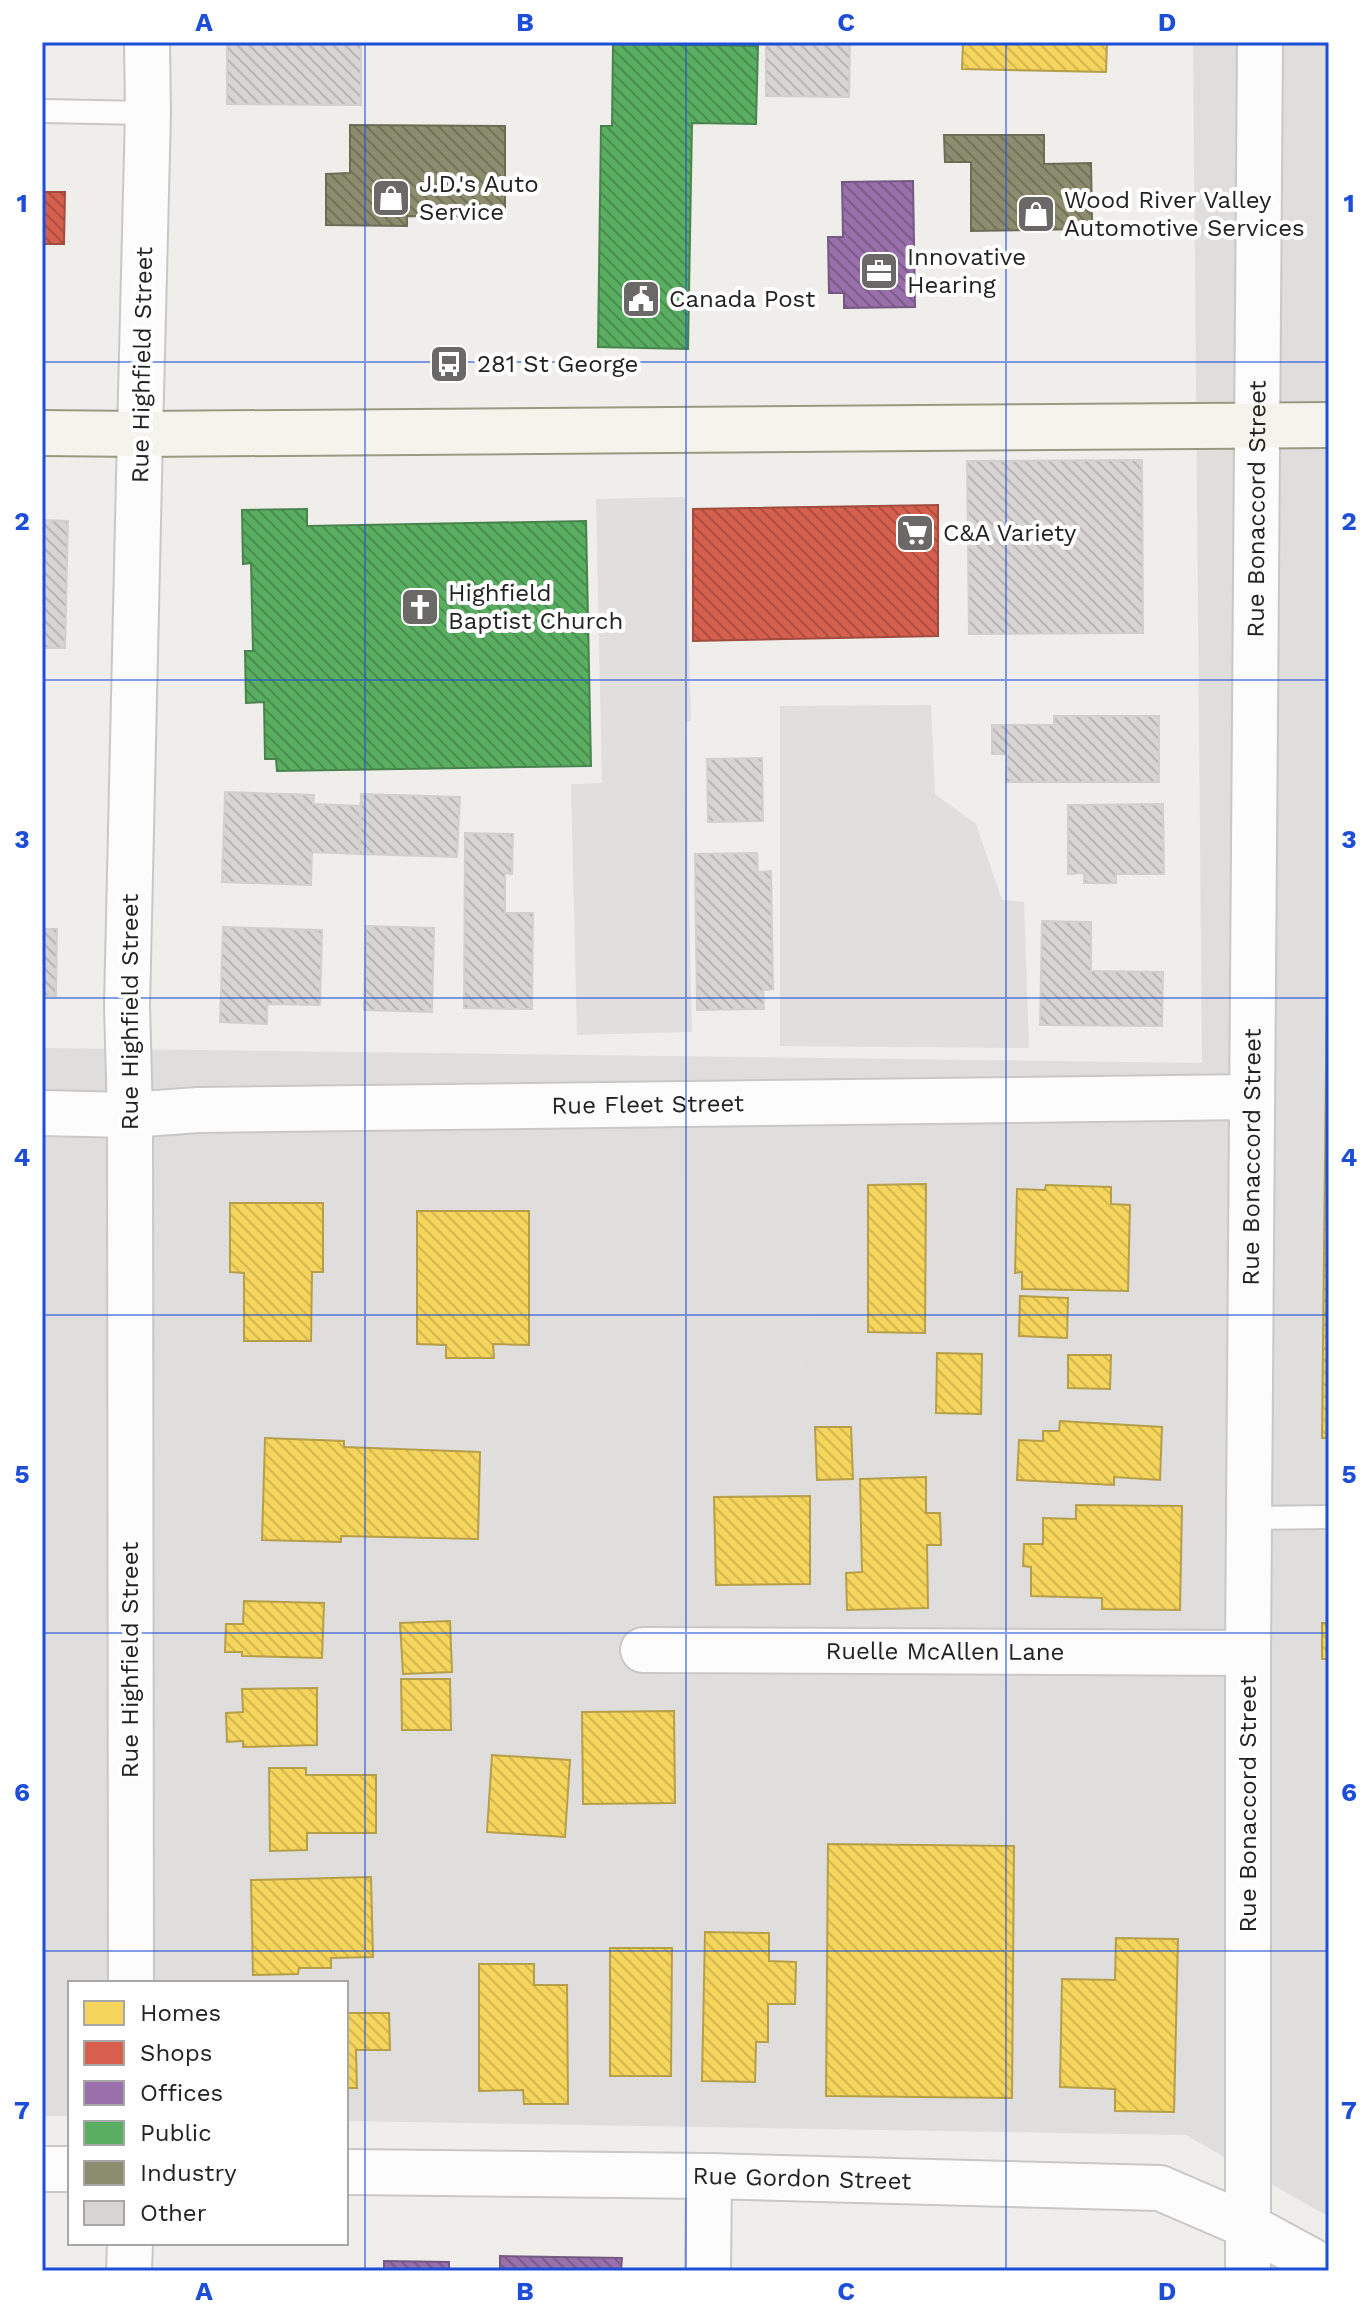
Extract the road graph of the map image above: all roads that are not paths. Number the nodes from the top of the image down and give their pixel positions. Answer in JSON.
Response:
{"nodes":[{"id":1,"x":147,"y":42,"type":"edge"},
{"id":2,"x":1260,"y":42,"type":"edge"},
{"id":3,"x":42,"y":111,"type":"edge"},
{"id":4,"x":148,"y":113,"type":"junction"},
{"id":5,"x":1257,"y":425,"type":"junction"},
{"id":6,"x":1329,"y":425,"type":"edge"},
{"id":7,"x":42,"y":433,"type":"edge"},
{"id":8,"x":140,"y":434,"type":"junction"},
{"id":9,"x":1252,"y":1097,"type":"junction"},
{"id":10,"x":42,"y":1113,"type":"edge"},
{"id":11,"x":130,"y":1115,"type":"junction"},
{"id":12,"x":1329,"y":1517,"type":"edge"},
{"id":13,"x":1250,"y":1518,"type":"junction"},
{"id":14,"x":643,"y":1650,"type":"dead end"},
{"id":15,"x":1248,"y":1653,"type":"junction"},
{"id":16,"x":131,"y":1981,"type":"edge"},
{"id":17,"x":42,"y":2169,"type":"edge"},
{"id":18,"x":68,"y":2169,"type":"edge"},
{"id":19,"x":348,"y":2172,"type":"edge"},
{"id":20,"x":709,"y":2176,"type":"junction"},
{"id":21,"x":1248,"y":2226,"type":"junction"},
{"id":22,"x":130,"y":2245,"type":"edge"},
{"id":23,"x":1329,"y":2270,"type":"edge"},
{"id":24,"x":129,"y":2271,"type":"edge"},
{"id":25,"x":708,"y":2271,"type":"edge"},
{"id":26,"x":1248,"y":2271,"type":"edge"}],
"edges":[{"from":1,"to":4,"type":"street","name":"Rue Highfield Street"},
{"from":2,"to":5,"type":"street","name":"Rue Bonaccord Street"},
{"from":3,"to":4,"type":"lane"},
{"from":4,"to":8,"type":"street","name":"Rue Highfield Street"},
{"from":5,"to":6,"type":"main road"},
{"from":5,"to":8,"type":"main road"},
{"from":5,"to":9,"type":"street","name":"Rue Bonaccord Street"},
{"from":7,"to":8,"type":"main road"},
{"from":8,"to":11,"type":"street","name":"Rue Highfield Street"},
{"from":9,"to":11,"type":"street","name":"Rue Fleet Street"},
{"from":9,"to":13,"type":"street","name":"Rue Bonaccord Street"},
{"from":10,"to":11,"type":"street","name":"Rue Fleet Street"},
{"from":11,"to":16,"type":"street","name":"Rue Highfield Street"},
{"from":12,"to":13,"type":"lane"},
{"from":13,"to":15,"type":"street","name":"Rue Bonaccord Street"},
{"from":14,"to":15,"type":"street","name":"Ruelle McAllen Lane"},
{"from":15,"to":21,"type":"street","name":"Rue Bonaccord Street"},
{"from":17,"to":18,"type":"street"},
{"from":19,"to":20,"type":"street","name":"Rue Gordon Street"},
{"from":20,"to":21,"type":"street","name":"Rue Gordon Street"},
{"from":20,"to":25,"type":"street"},
{"from":21,"to":23,"type":"street","name":"Rue Gordon Street"},
{"from":21,"to":26,"type":"street","name":"Rue Bonaccord Street"},
{"from":22,"to":24,"type":"street"}]}
